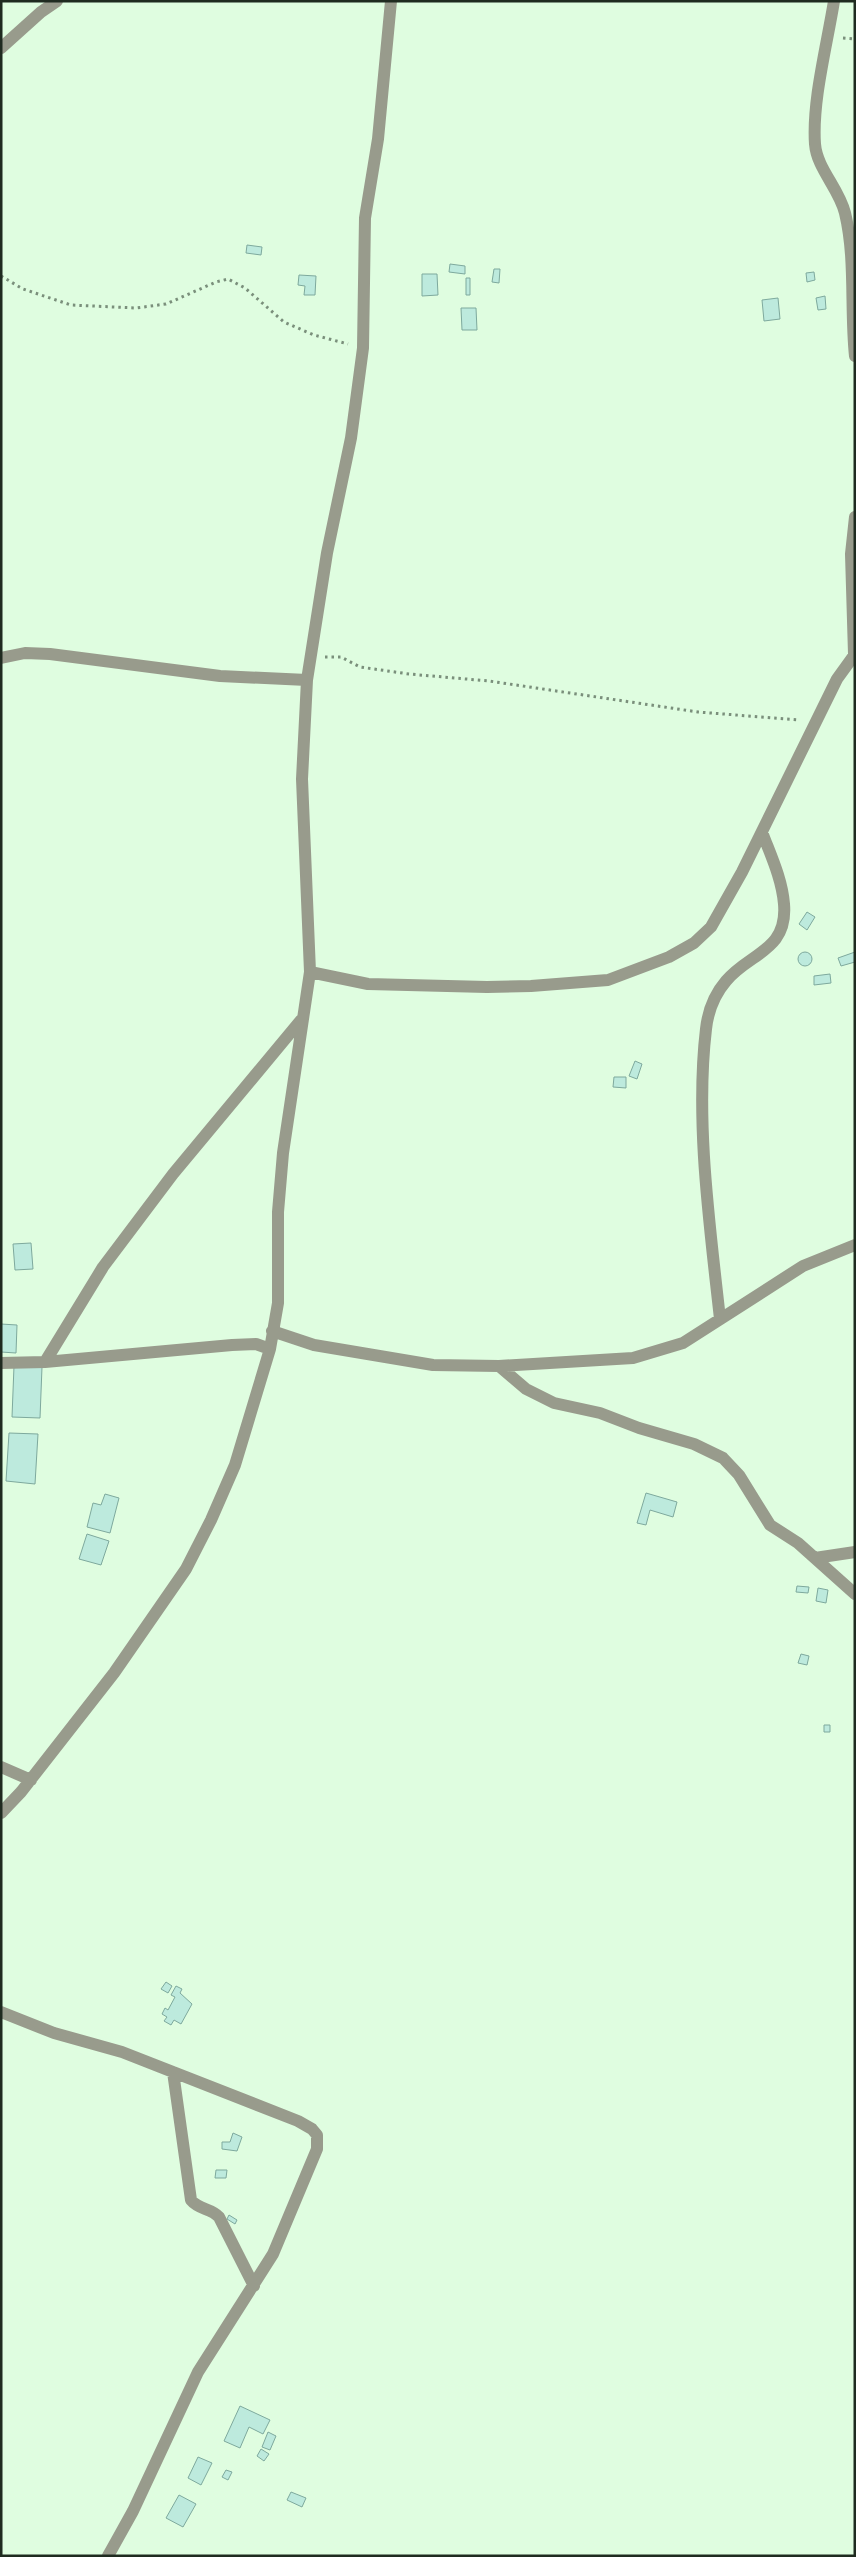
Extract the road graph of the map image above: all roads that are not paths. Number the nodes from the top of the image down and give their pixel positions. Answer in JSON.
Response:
{"nodes":[{"id":1,"x":58,"y":1,"type":"edge"},
{"id":2,"x":391,"y":1,"type":"edge"},
{"id":3,"x":834,"y":1,"type":"edge"},
{"id":4,"x":1,"y":48,"type":"edge"},
{"id":5,"x":855,"y":356,"type":"edge"},
{"id":6,"x":855,"y":517,"type":"edge"},
{"id":7,"x":854,"y":654,"type":"edge"},
{"id":8,"x":1,"y":658,"type":"edge"},
{"id":9,"x":307,"y":680,"type":"junction"},
{"id":10,"x":762,"y":832,"type":"junction"},
{"id":11,"x":310,"y":972,"type":"junction"},
{"id":12,"x":301,"y":1019,"type":"junction"},
{"id":13,"x":855,"y":1245,"type":"edge"},
{"id":14,"x":720,"y":1319,"type":"junction"},
{"id":15,"x":272,"y":1331,"type":"junction"},
{"id":16,"x":270,"y":1349,"type":"junction"},
{"id":17,"x":45,"y":1362,"type":"junction"},
{"id":18,"x":1,"y":1363,"type":"edge"},
{"id":19,"x":499,"y":1366,"type":"junction"},
{"id":20,"x":855,"y":1552,"type":"edge"},
{"id":21,"x":815,"y":1558,"type":"junction"},
{"id":22,"x":855,"y":1594,"type":"edge"},
{"id":23,"x":1,"y":1767,"type":"edge"},
{"id":24,"x":31,"y":1780,"type":"junction"},
{"id":25,"x":1,"y":1813,"type":"edge"},
{"id":26,"x":1,"y":2012,"type":"edge"},
{"id":27,"x":173,"y":2072,"type":"junction"},
{"id":28,"x":254,"y":2286,"type":"junction"},
{"id":29,"x":108,"y":2556,"type":"edge"}],
"edges":[{"from":1,"to":4,"type":"street"},
{"from":2,"to":9,"type":"street"},
{"from":3,"to":5,"type":"street"},
{"from":6,"to":7,"type":"street"},
{"from":7,"to":10,"type":"street"},
{"from":8,"to":9,"type":"street"},
{"from":9,"to":11,"type":"street"},
{"from":10,"to":11,"type":"street"},
{"from":10,"to":14,"type":"street"},
{"from":11,"to":12,"type":"street"},
{"from":12,"to":15,"type":"street"},
{"from":12,"to":17,"type":"street"},
{"from":13,"to":14,"type":"street"},
{"from":14,"to":19,"type":"street"},
{"from":15,"to":16,"type":"street"},
{"from":15,"to":19,"type":"street"},
{"from":16,"to":17,"type":"street"},
{"from":16,"to":24,"type":"street"},
{"from":17,"to":18,"type":"street"},
{"from":19,"to":21,"type":"street"},
{"from":20,"to":21,"type":"street"},
{"from":21,"to":22,"type":"street"},
{"from":23,"to":24,"type":"street"},
{"from":24,"to":25,"type":"street"},
{"from":26,"to":27,"type":"street"},
{"from":27,"to":28,"type":"street"},
{"from":27,"to":28,"type":"street"},
{"from":28,"to":29,"type":"street"}]}
